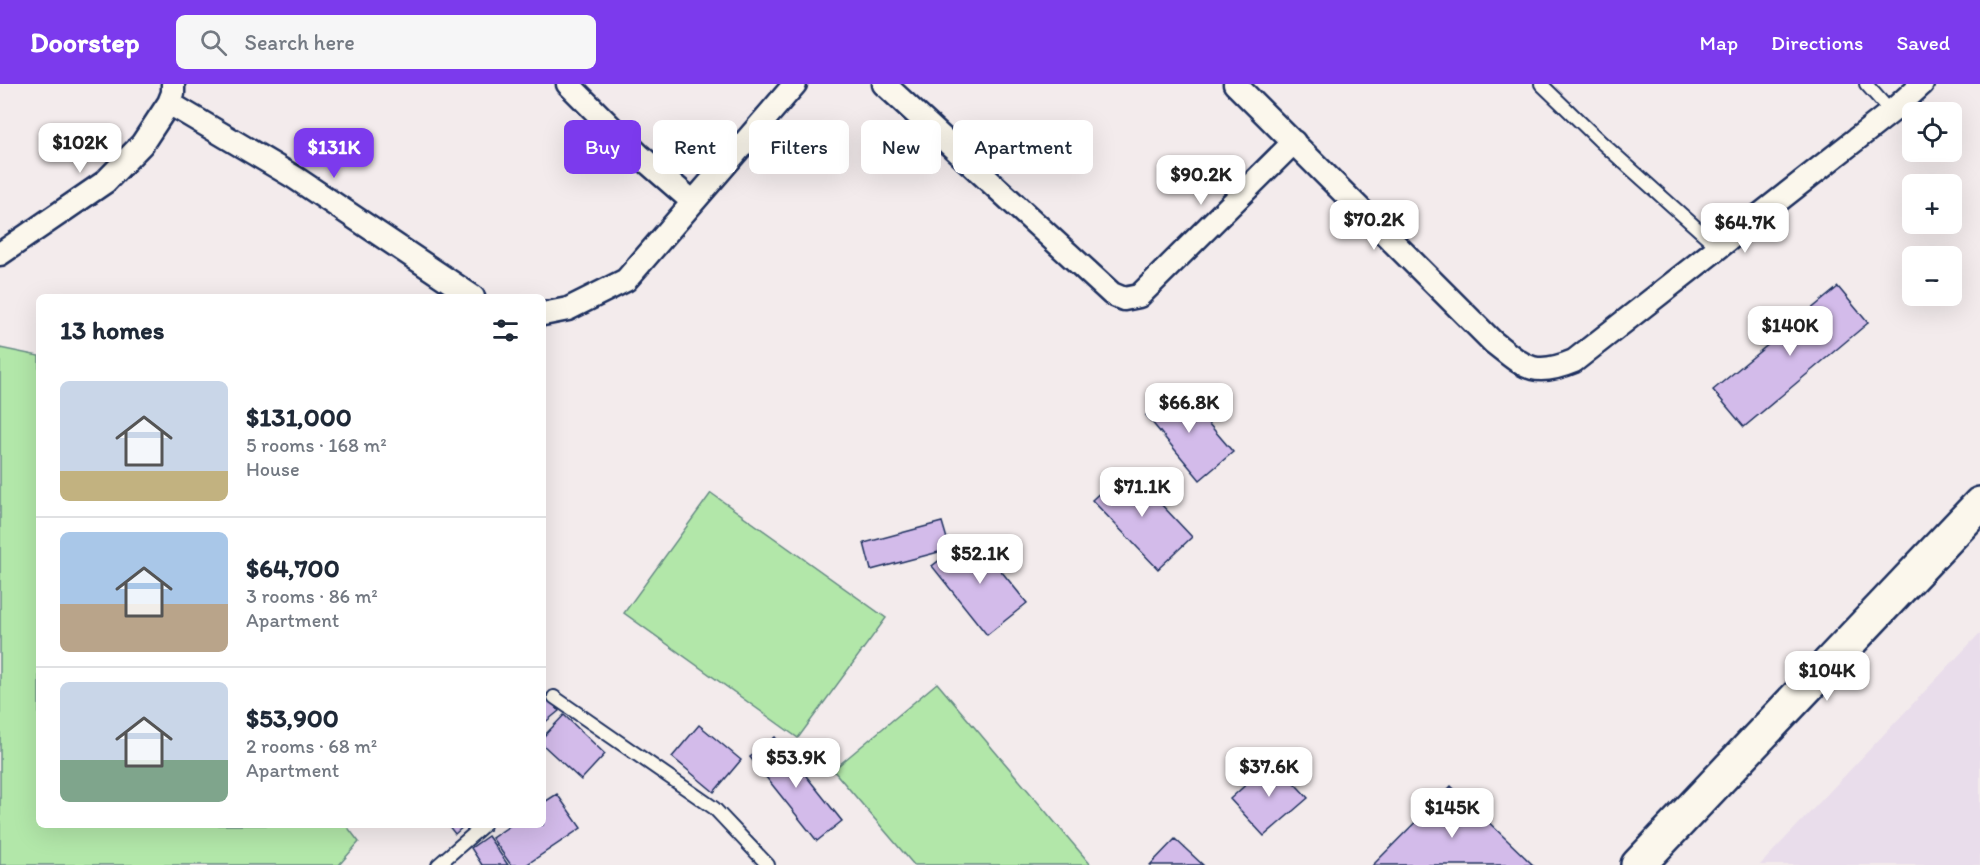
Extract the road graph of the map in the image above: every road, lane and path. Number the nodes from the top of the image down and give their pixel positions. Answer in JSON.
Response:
{"nodes":[{"id":1,"x":568,"y":84,"type":"edge"},
{"id":2,"x":795,"y":84,"type":"edge"},
{"id":3,"x":884,"y":84,"type":"edge"},
{"id":4,"x":1235,"y":84,"type":"edge"},
{"id":5,"x":1541,"y":84,"type":"edge"},
{"id":6,"x":1866,"y":84,"type":"edge"},
{"id":7,"x":1922,"y":84,"type":"edge"},
{"id":8,"x":174,"y":91,"type":"edge"},
{"id":9,"x":1891,"y":112,"type":"junction"},
{"id":10,"x":1294,"y":142,"type":"junction"},
{"id":11,"x":693,"y":202,"type":"junction"},
{"id":12,"x":1719,"y":248,"type":"junction"},
{"id":13,"x":0,"y":254,"type":"edge"},
{"id":14,"x":469,"y":294,"type":"edge"},
{"id":15,"x":546,"y":313,"type":"edge"},
{"id":16,"x":1980,"y":504,"type":"edge"},
{"id":17,"x":554,"y":697,"type":"dead end"},
{"id":18,"x":481,"y":828,"type":"edge"},
{"id":19,"x":438,"y":865,"type":"edge"},
{"id":20,"x":768,"y":865,"type":"edge"},
{"id":21,"x":1638,"y":865,"type":"edge"}],
"edges":[{"from":1,"to":11,"type":"street"},
{"from":2,"to":11,"type":"street"},
{"from":3,"to":10,"type":"street"},
{"from":4,"to":10,"type":"street"},
{"from":5,"to":12,"type":"lane"},
{"from":6,"to":9,"type":"lane"},
{"from":7,"to":9,"type":"street"},
{"from":8,"to":13,"type":"street"},
{"from":8,"to":14,"type":"street"},
{"from":9,"to":12,"type":"street"},
{"from":10,"to":12,"type":"street"},
{"from":11,"to":15,"type":"street"},
{"from":16,"to":21,"type":"main road"},
{"from":17,"to":20,"type":"lane"},
{"from":18,"to":19,"type":"lane"}]}
